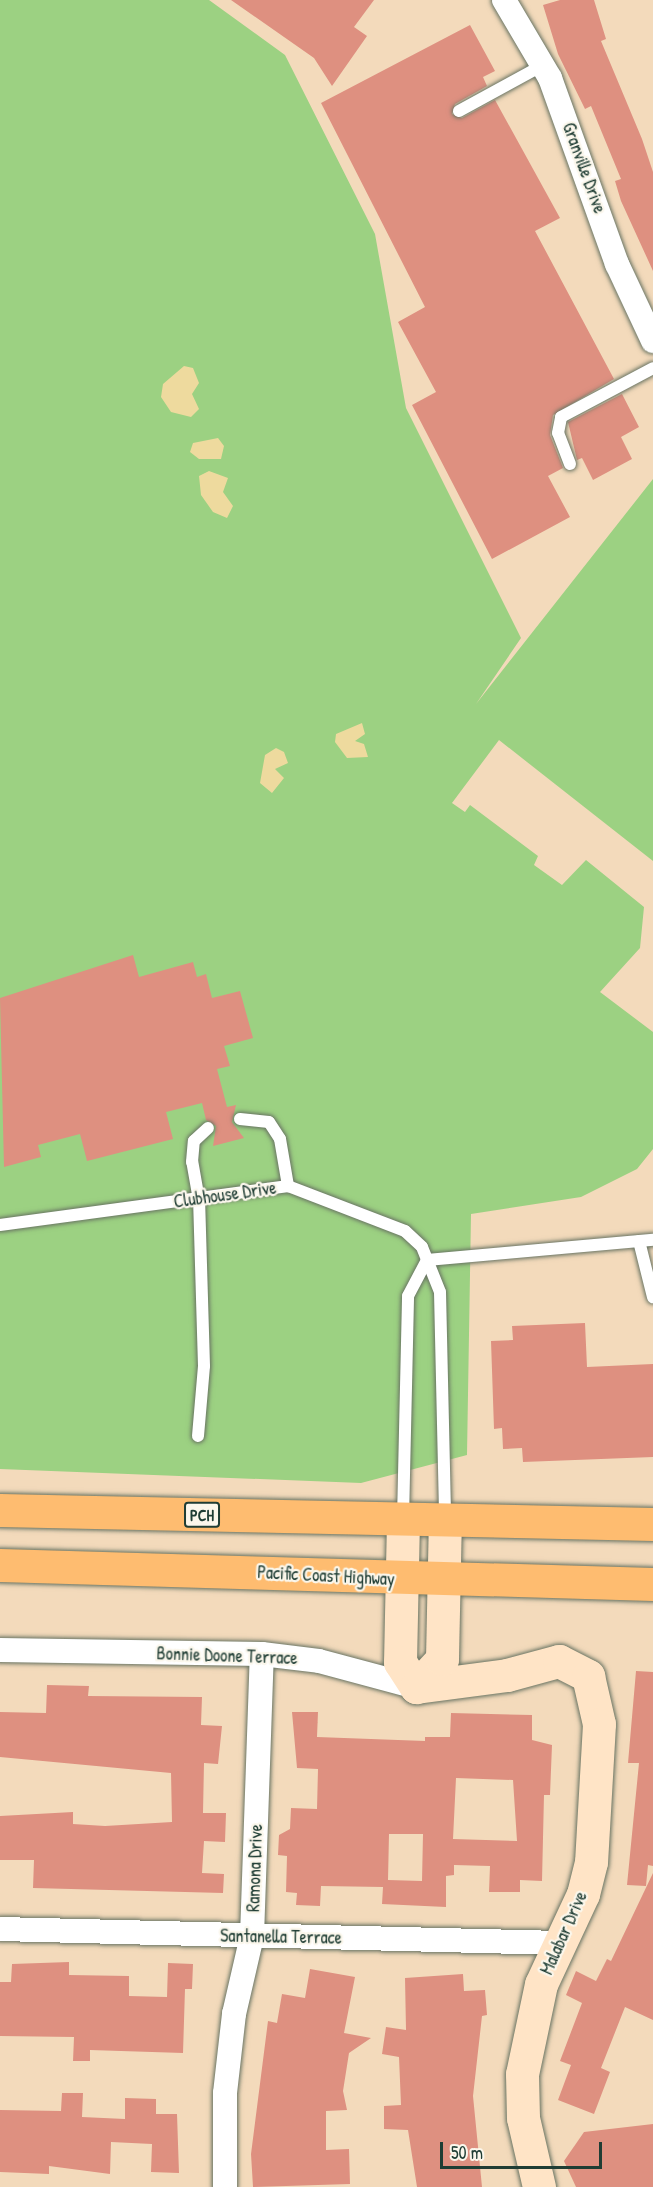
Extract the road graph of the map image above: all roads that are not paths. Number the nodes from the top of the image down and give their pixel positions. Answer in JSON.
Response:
{"nodes":[{"id":1,"x":504,"y":0,"type":"edge"},
{"id":2,"x":543,"y":65,"type":"junction"},
{"id":3,"x":459,"y":111,"type":"dead end"},
{"id":4,"x":653,"y":341,"type":"edge"},
{"id":5,"x":653,"y":369,"type":"edge"},
{"id":6,"x":570,"y":464,"type":"dead end"},
{"id":7,"x":240,"y":1119,"type":"dead end"},
{"id":8,"x":208,"y":1128,"type":"dead end"},
{"id":9,"x":288,"y":1186,"type":"junction"},
{"id":10,"x":199,"y":1200,"type":"junction"},
{"id":11,"x":0,"y":1225,"type":"edge"},
{"id":12,"x":653,"y":1240,"type":"edge"},
{"id":13,"x":639,"y":1241,"type":"junction"},
{"id":14,"x":427,"y":1260,"type":"junction"},
{"id":15,"x":653,"y":1297,"type":"edge"},
{"id":16,"x":198,"y":1436,"type":"dead end"},
{"id":17,"x":0,"y":1510,"type":"edge"},
{"id":18,"x":403,"y":1520,"type":"junction"},
{"id":19,"x":445,"y":1521,"type":"junction"},
{"id":20,"x":653,"y":1524,"type":"edge"},
{"id":21,"x":0,"y":1565,"type":"edge"},
{"id":22,"x":402,"y":1580,"type":"junction"},
{"id":23,"x":445,"y":1580,"type":"junction"},
{"id":24,"x":653,"y":1584,"type":"edge"},
{"id":25,"x":0,"y":1650,"type":"edge"},
{"id":26,"x":262,"y":1654,"type":"junction"},
{"id":27,"x":588,"y":1676,"type":"joint"},
{"id":28,"x":416,"y":1687,"type":"junction"},
{"id":29,"x":0,"y":1929,"type":"edge"},
{"id":30,"x":252,"y":1936,"type":"junction"},
{"id":31,"x":561,"y":1942,"type":"junction"},
{"id":32,"x":225,"y":2187,"type":"edge"},
{"id":33,"x":539,"y":2187,"type":"edge"}],
"edges":[{"from":1,"to":2,"type":"street","name":"Granville Drive"},
{"from":2,"to":3,"type":"lane"},
{"from":2,"to":4,"type":"street","name":"Granville Drive"},
{"from":5,"to":6,"type":"lane"},
{"from":7,"to":9,"type":"lane"},
{"from":8,"to":10,"type":"lane"},
{"from":9,"to":10,"type":"lane","name":"Clubhouse Drive"},
{"from":9,"to":14,"type":"lane","name":"Clubhouse Drive"},
{"from":10,"to":11,"type":"lane","name":"Clubhouse Drive"},
{"from":10,"to":16,"type":"lane"},
{"from":12,"to":13,"type":"lane"},
{"from":13,"to":14,"type":"lane"},
{"from":13,"to":15,"type":"lane"},
{"from":14,"to":18,"type":"lane"},
{"from":14,"to":19,"type":"lane","name":"Clubhouse Drive"},
{"from":17,"to":18,"type":"highway","number":"PCH"},
{"from":18,"to":19,"type":"highway","number":"PCH"},
{"from":18,"to":22,"type":"street"},
{"from":19,"to":20,"type":"highway","number":"PCH"},
{"from":19,"to":23,"type":"street","name":"Clubhouse Drive"},
{"from":21,"to":22,"type":"highway","name":"Pacific Coast Highway"},
{"from":22,"to":23,"type":"highway","name":"Pacific Coast Highway"},
{"from":22,"to":28,"type":"street"},
{"from":23,"to":24,"type":"highway","name":"Pacific Coast Highway"},
{"from":23,"to":28,"type":"street","name":"Clubhouse Drive"},
{"from":25,"to":26,"type":"street","name":"Bonnie Doone Terrace"},
{"from":26,"to":28,"type":"street","name":"Bonnie Doone Terrace"},
{"from":26,"to":30,"type":"street","name":"Ramona Drive"},
{"from":27,"to":28,"type":"street","name":"Bonnie Doone Terrace"},
{"from":27,"to":31,"type":"street","name":"Malabar Drive"},
{"from":29,"to":30,"type":"street","name":"Santanella Terrace"},
{"from":30,"to":31,"type":"street","name":"Santanella Terrace"},
{"from":30,"to":32,"type":"street","name":"Ramona Drive"},
{"from":31,"to":33,"type":"street","name":"Malabar Drive"}]}
